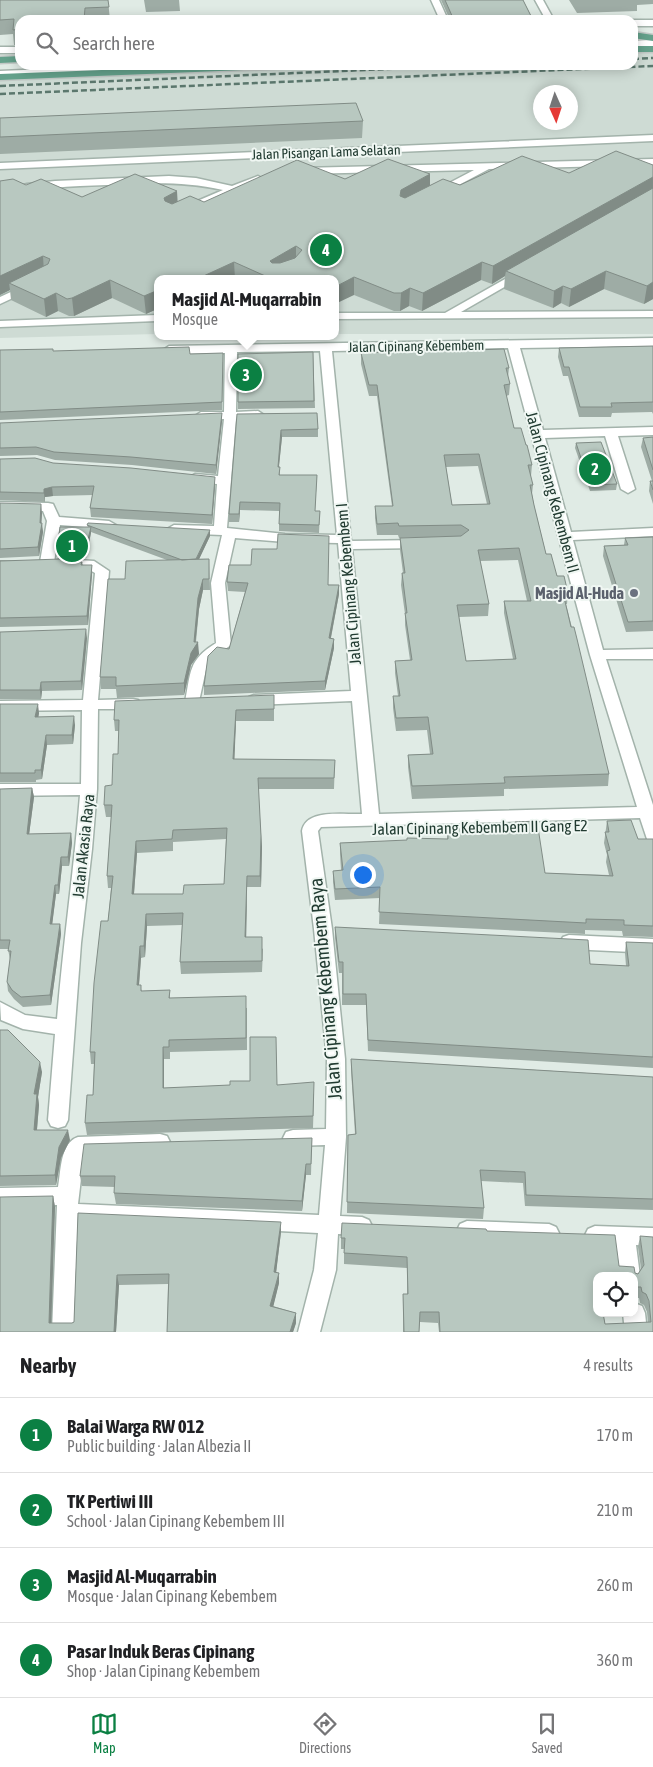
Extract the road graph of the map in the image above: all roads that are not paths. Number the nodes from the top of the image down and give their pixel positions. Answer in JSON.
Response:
{"nodes":[{"id":1,"x":435,"y":0,"type":"edge"},
{"id":2,"x":539,"y":0,"type":"edge"},
{"id":3,"x":442,"y":15,"type":"edge"},
{"id":4,"x":547,"y":15,"type":"edge"},
{"id":5,"x":653,"y":22,"type":"edge"},
{"id":6,"x":638,"y":23,"type":"edge"},
{"id":7,"x":638,"y":37,"type":"edge"},
{"id":8,"x":653,"y":40,"type":"edge"},
{"id":9,"x":638,"y":46,"type":"edge"},
{"id":10,"x":638,"y":48,"type":"edge"},
{"id":11,"x":653,"y":49,"type":"edge"},
{"id":12,"x":0,"y":50,"type":"edge"},
{"id":13,"x":15,"y":50,"type":"edge"},
{"id":14,"x":0,"y":60,"type":"edge"},
{"id":15,"x":15,"y":62,"type":"edge"},
{"id":16,"x":15,"y":64,"type":"edge"},
{"id":17,"x":0,"y":65,"type":"edge"},
{"id":18,"x":15,"y":65,"type":"edge"},
{"id":19,"x":0,"y":70,"type":"edge"},
{"id":20,"x":110,"y":70,"type":"edge"},
{"id":21,"x":161,"y":70,"type":"edge"},
{"id":22,"x":0,"y":76,"type":"edge"},
{"id":23,"x":653,"y":138,"type":"edge"},
{"id":24,"x":653,"y":162,"type":"edge"},
{"id":25,"x":55,"y":164,"type":"junction"},
{"id":26,"x":0,"y":166,"type":"edge"},
{"id":27,"x":489,"y":166,"type":"junction"},
{"id":28,"x":291,"y":172,"type":"edge"},
{"id":29,"x":268,"y":177,"type":"edge"},
{"id":30,"x":55,"y":184,"type":"junction"},
{"id":31,"x":233,"y":189,"type":"junction"},
{"id":32,"x":0,"y":194,"type":"edge"},
{"id":33,"x":431,"y":196,"type":"edge"},
{"id":34,"x":172,"y":216,"type":"edge"},
{"id":35,"x":533,"y":266,"type":"edge"},
{"id":36,"x":36,"y":283,"type":"edge"},
{"id":37,"x":0,"y":301,"type":"edge"},
{"id":38,"x":653,"y":314,"type":"edge"},
{"id":39,"x":339,"y":316,"type":"edge"},
{"id":40,"x":447,"y":316,"type":"junction"},
{"id":41,"x":154,"y":318,"type":"edge"},
{"id":42,"x":0,"y":324,"type":"edge"},
{"id":43,"x":653,"y":342,"type":"edge"},
{"id":44,"x":513,"y":344,"type":"junction"},
{"id":45,"x":326,"y":347,"type":"junction"},
{"id":46,"x":231,"y":349,"type":"junction"},
{"id":47,"x":154,"y":350,"type":"edge"},
{"id":48,"x":269,"y":414,"type":"edge"},
{"id":49,"x":317,"y":414,"type":"edge"},
{"id":50,"x":332,"y":414,"type":"junction"},
{"id":51,"x":230,"y":415,"type":"junction"},
{"id":52,"x":184,"y":418,"type":"edge"},
{"id":53,"x":653,"y":431,"type":"edge"},
{"id":54,"x":610,"y":432,"type":"junction"},
{"id":55,"x":538,"y":434,"type":"junction"},
{"id":56,"x":178,"y":476,"type":"edge"},
{"id":57,"x":224,"y":481,"type":"junction"},
{"id":58,"x":628,"y":489,"type":"dead end"},
{"id":59,"x":0,"y":506,"type":"edge"},
{"id":60,"x":54,"y":521,"type":"junction"},
{"id":61,"x":122,"y":525,"type":"edge"},
{"id":62,"x":160,"y":528,"type":"edge"},
{"id":63,"x":225,"y":532,"type":"junction"},
{"id":64,"x":653,"y":532,"type":"edge"},
{"id":65,"x":565,"y":536,"type":"junction"},
{"id":66,"x":344,"y":542,"type":"junction"},
{"id":67,"x":432,"y":543,"type":"edge"},
{"id":68,"x":48,"y":562,"type":"junction"},
{"id":69,"x":28,"y":563,"type":"edge"},
{"id":70,"x":653,"y":654,"type":"edge"},
{"id":71,"x":597,"y":655,"type":"junction"},
{"id":72,"x":359,"y":696,"type":"junction"},
{"id":73,"x":242,"y":701,"type":"edge"},
{"id":74,"x":194,"y":702,"type":"junction"},
{"id":75,"x":213,"y":702,"type":"edge"},
{"id":76,"x":174,"y":703,"type":"edge"},
{"id":77,"x":144,"y":704,"type":"edge"},
{"id":78,"x":0,"y":706,"type":"edge"},
{"id":79,"x":90,"y":706,"type":"junction"},
{"id":80,"x":0,"y":790,"type":"edge"},
{"id":81,"x":89,"y":790,"type":"junction"},
{"id":82,"x":371,"y":820,"type":"junction"},
{"id":83,"x":651,"y":821,"type":"edge"},
{"id":84,"x":310,"y":831,"type":"junction"},
{"id":85,"x":556,"y":941,"type":"edge"},
{"id":86,"x":653,"y":946,"type":"edge"},
{"id":87,"x":0,"y":1009,"type":"edge"},
{"id":88,"x":65,"y":1027,"type":"junction"},
{"id":89,"x":336,"y":1059,"type":"junction"},
{"id":90,"x":356,"y":1060,"type":"edge"},
{"id":91,"x":58,"y":1120,"type":"dead end"},
{"id":92,"x":336,"y":1137,"type":"junction"},
{"id":93,"x":274,"y":1139,"type":"edge"},
{"id":94,"x":180,"y":1142,"type":"edge"},
{"id":95,"x":0,"y":1197,"type":"edge"},
{"id":96,"x":68,"y":1204,"type":"junction"},
{"id":97,"x":328,"y":1224,"type":"junction"},
{"id":98,"x":378,"y":1226,"type":"edge"},
{"id":99,"x":446,"y":1229,"type":"edge"},
{"id":100,"x":624,"y":1236,"type":"junction"},
{"id":101,"x":653,"y":1237,"type":"edge"},
{"id":102,"x":628,"y":1272,"type":"edge"},
{"id":103,"x":634,"y":1317,"type":"edge"},
{"id":104,"x":63,"y":1332,"type":"edge"},
{"id":105,"x":309,"y":1332,"type":"edge"},
{"id":106,"x":636,"y":1332,"type":"edge"}],
"edges":[{"from":1,"to":3,"type":"street"},
{"from":2,"to":4,"type":"street"},
{"from":5,"to":6,"type":"street"},
{"from":7,"to":8,"type":"street"},
{"from":8,"to":9,"type":"main road"},
{"from":10,"to":11,"type":"main road"},
{"from":12,"to":13,"type":"street"},
{"from":14,"to":15,"type":"street"},
{"from":16,"to":17,"type":"main road"},
{"from":18,"to":19,"type":"main road"},
{"from":20,"to":22,"type":"street"},
{"from":21,"to":22,"type":"main road"},
{"from":23,"to":25,"type":"street","name":"Jalan Pisangan Lama Selatan"},
{"from":24,"to":27,"type":"street"},
{"from":25,"to":26,"type":"street","name":"Jalan Pisangan Lama Selatan"},
{"from":25,"to":30,"type":"street"},
{"from":27,"to":28,"type":"street"},
{"from":27,"to":33,"type":"street"},
{"from":29,"to":31,"type":"street"},
{"from":30,"to":31,"type":"street"},
{"from":30,"to":32,"type":"street"},
{"from":31,"to":34,"type":"street"},
{"from":35,"to":40,"type":"street"},
{"from":36,"to":37,"type":"street"},
{"from":38,"to":40,"type":"street"},
{"from":39,"to":40,"type":"street"},
{"from":41,"to":42,"type":"street"},
{"from":43,"to":44,"type":"street","name":"Jalan Cipinang Kebembem"},
{"from":44,"to":45,"type":"street","name":"Jalan Cipinang Kebembem"},
{"from":44,"to":55,"type":"street","name":"Jalan Cipinang Kebembem II"},
{"from":45,"to":46,"type":"street","name":"Jalan Cipinang Kebembem"},
{"from":45,"to":50,"type":"street","name":"Jalan Cipinang Kebembem I"},
{"from":46,"to":47,"type":"street","name":"Jalan Cipinang Kebembem"},
{"from":46,"to":51,"type":"street"},
{"from":48,"to":51,"type":"street"},
{"from":49,"to":50,"type":"street"},
{"from":50,"to":66,"type":"street","name":"Jalan Cipinang Kebembem I"},
{"from":51,"to":52,"type":"street"},
{"from":51,"to":57,"type":"street"},
{"from":53,"to":54,"type":"street"},
{"from":54,"to":55,"type":"street"},
{"from":54,"to":58,"type":"street"},
{"from":55,"to":65,"type":"street","name":"Jalan Cipinang Kebembem II"},
{"from":56,"to":57,"type":"street"},
{"from":57,"to":63,"type":"street"},
{"from":59,"to":60,"type":"street"},
{"from":60,"to":61,"type":"street"},
{"from":60,"to":68,"type":"street"},
{"from":62,"to":63,"type":"street"},
{"from":63,"to":66,"type":"street"},
{"from":63,"to":74,"type":"street"},
{"from":64,"to":65,"type":"street"},
{"from":65,"to":71,"type":"street","name":"Jalan Cipinang Kebembem II"},
{"from":66,"to":67,"type":"street"},
{"from":66,"to":72,"type":"street","name":"Jalan Cipinang Kebembem I"},
{"from":68,"to":69,"type":"street"},
{"from":68,"to":79,"type":"street","name":"Jalan Akasia Raya"},
{"from":70,"to":71,"type":"street"},
{"from":71,"to":83,"type":"street","name":"Jalan Cipinang Kebembem II"},
{"from":72,"to":73,"type":"street"},
{"from":72,"to":82,"type":"street","name":"Jalan Cipinang Kebembem I"},
{"from":74,"to":75,"type":"street"},
{"from":74,"to":76,"type":"street"},
{"from":77,"to":79,"type":"street"},
{"from":78,"to":79,"type":"street"},
{"from":79,"to":81,"type":"street","name":"Jalan Akasia Raya"},
{"from":80,"to":81,"type":"street"},
{"from":81,"to":88,"type":"street","name":"Jalan Akasia Raya"},
{"from":82,"to":83,"type":"street"},
{"from":82,"to":84,"type":"street"},
{"from":83,"to":84,"type":"street","name":"Jalan Cipinang Kebembem II Gang E2"},
{"from":84,"to":89,"type":"street","name":"Jalan Cipinang Kebembem Raya"},
{"from":85,"to":86,"type":"street"},
{"from":87,"to":88,"type":"street"},
{"from":88,"to":91,"type":"street","name":"Jalan Akasia Raya"},
{"from":89,"to":90,"type":"street"},
{"from":89,"to":92,"type":"street","name":"Jalan Cipinang Kebembem Raya"},
{"from":92,"to":93,"type":"street"},
{"from":92,"to":97,"type":"street","name":"Jalan Cipinang Kebembem Raya"},
{"from":94,"to":96,"type":"street"},
{"from":95,"to":96,"type":"street"},
{"from":96,"to":97,"type":"street"},
{"from":96,"to":104,"type":"street"},
{"from":97,"to":98,"type":"street"},
{"from":97,"to":105,"type":"street","name":"Jalan Cipinang Kebembem Raya"},
{"from":99,"to":100,"type":"street"},
{"from":100,"to":101,"type":"street"},
{"from":100,"to":102,"type":"street"},
{"from":103,"to":106,"type":"street"}]}
